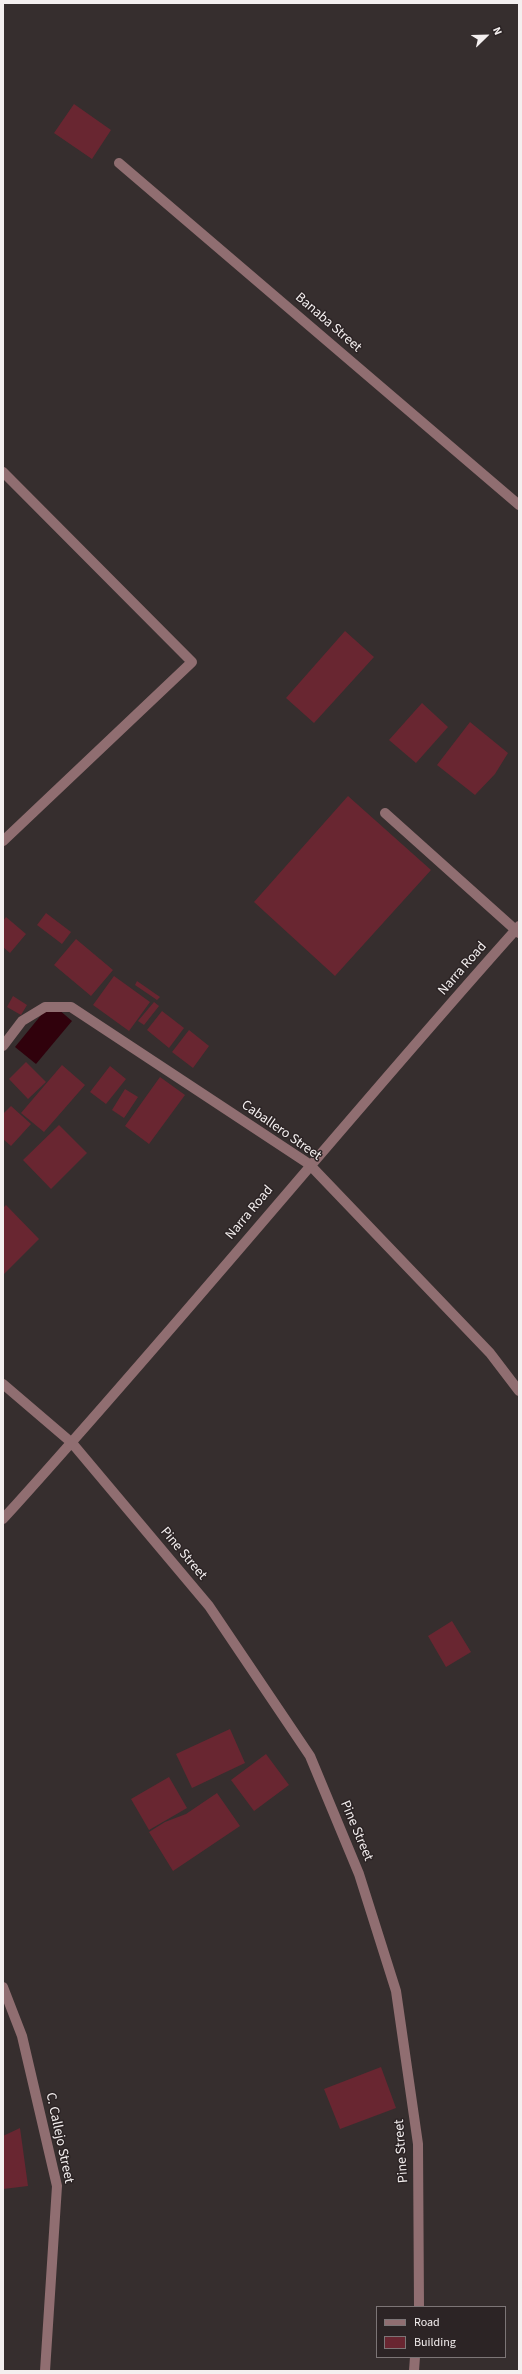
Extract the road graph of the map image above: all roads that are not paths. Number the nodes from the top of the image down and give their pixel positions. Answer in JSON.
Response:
{"nodes":[{"id":1,"x":119,"y":163,"type":"dead end"},
{"id":2,"x":3,"y":472,"type":"edge"},
{"id":3,"x":519,"y":505,"type":"edge"},
{"id":4,"x":385,"y":813,"type":"dead end"},
{"id":5,"x":3,"y":841,"type":"edge"},
{"id":6,"x":518,"y":930,"type":"edge"},
{"id":7,"x":3,"y":1046,"type":"edge"},
{"id":8,"x":309,"y":1164,"type":"junction"},
{"id":9,"x":3,"y":1384,"type":"edge"},
{"id":10,"x":519,"y":1392,"type":"edge"},
{"id":11,"x":72,"y":1443,"type":"junction"},
{"id":12,"x":3,"y":1519,"type":"edge"},
{"id":13,"x":3,"y":1987,"type":"edge"},
{"id":14,"x":419,"y":2306,"type":"edge"},
{"id":15,"x":415,"y":2358,"type":"edge"},
{"id":16,"x":45,"y":2371,"type":"edge"},
{"id":17,"x":414,"y":2371,"type":"edge"}],
"edges":[{"from":1,"to":3,"type":"street","name":"Banaba Street"},
{"from":2,"to":5,"type":"street"},
{"from":4,"to":6,"type":"street"},
{"from":6,"to":8,"type":"street","name":"Narra Road"},
{"from":7,"to":8,"type":"street","name":"Caballero Street"},
{"from":8,"to":10,"type":"street","name":"Caballero Street"},
{"from":8,"to":11,"type":"street","name":"Narra Road"},
{"from":9,"to":11,"type":"street","name":"Pine Street"},
{"from":11,"to":12,"type":"street","name":"Narra Road"},
{"from":11,"to":14,"type":"street","name":"Pine Street"},
{"from":13,"to":16,"type":"street","name":"C. Callejo Street"},
{"from":15,"to":17,"type":"street"}]}
